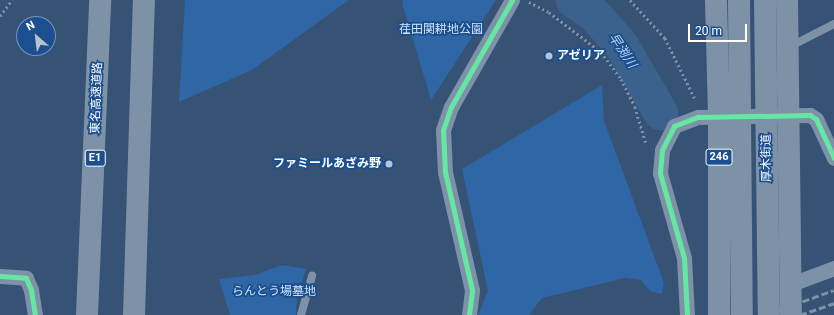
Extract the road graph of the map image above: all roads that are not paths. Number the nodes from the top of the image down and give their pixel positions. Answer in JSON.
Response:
{"nodes":[{"id":1,"x":100,"y":0,"type":"edge"},
{"id":2,"x":144,"y":0,"type":"edge"},
{"id":3,"x":512,"y":0,"type":"edge"},
{"id":4,"x":716,"y":0,"type":"edge"},
{"id":5,"x":739,"y":0,"type":"edge"},
{"id":6,"x":765,"y":0,"type":"edge"},
{"id":7,"x":787,"y":0,"type":"edge"},
{"id":8,"x":834,"y":24,"type":"edge"},
{"id":9,"x":788,"y":47,"type":"junction"},
{"id":10,"x":789,"y":115,"type":"junction"},
{"id":11,"x":719,"y":116,"type":"junction"},
{"id":12,"x":834,"y":158,"type":"edge"},
{"id":13,"x":834,"y":268,"type":"edge"},
{"id":14,"x":0,"y":276,"type":"edge"},
{"id":15,"x":312,"y":276,"type":"dead end"},
{"id":16,"x":791,"y":284,"type":"junction"},
{"id":17,"x":35,"y":315,"type":"edge"},
{"id":18,"x":87,"y":315,"type":"edge"},
{"id":19,"x":134,"y":315,"type":"edge"},
{"id":20,"x":301,"y":315,"type":"edge"},
{"id":21,"x":469,"y":315,"type":"edge"},
{"id":22,"x":687,"y":315,"type":"edge"},
{"id":23,"x":718,"y":315,"type":"edge"},
{"id":24,"x":742,"y":315,"type":"edge"},
{"id":25,"x":769,"y":315,"type":"edge"},
{"id":26,"x":791,"y":315,"type":"edge"}],
"edges":[{"from":1,"to":18,"type":"highway","name":"東名高速道路","number":"E1"},
{"from":2,"to":19,"type":"highway"},
{"from":3,"to":21,"type":"street"},
{"from":4,"to":11,"type":"highway","number":"246"},
{"from":5,"to":24,"type":"highway","number":"246","bridge":true},
{"from":6,"to":25,"type":"highway","name":"厚木街道","bridge":true},
{"from":7,"to":9,"type":"highway"},
{"from":8,"to":9,"type":"lane"},
{"from":9,"to":10,"type":"highway"},
{"from":10,"to":11,"type":"street"},
{"from":10,"to":12,"type":"street"},
{"from":10,"to":16,"type":"highway"},
{"from":11,"to":22,"type":"street"},
{"from":11,"to":23,"type":"highway","number":"246"},
{"from":13,"to":16,"type":"street"},
{"from":14,"to":17,"type":"street"},
{"from":15,"to":20,"type":"lane"},
{"from":16,"to":26,"type":"highway"}]}
